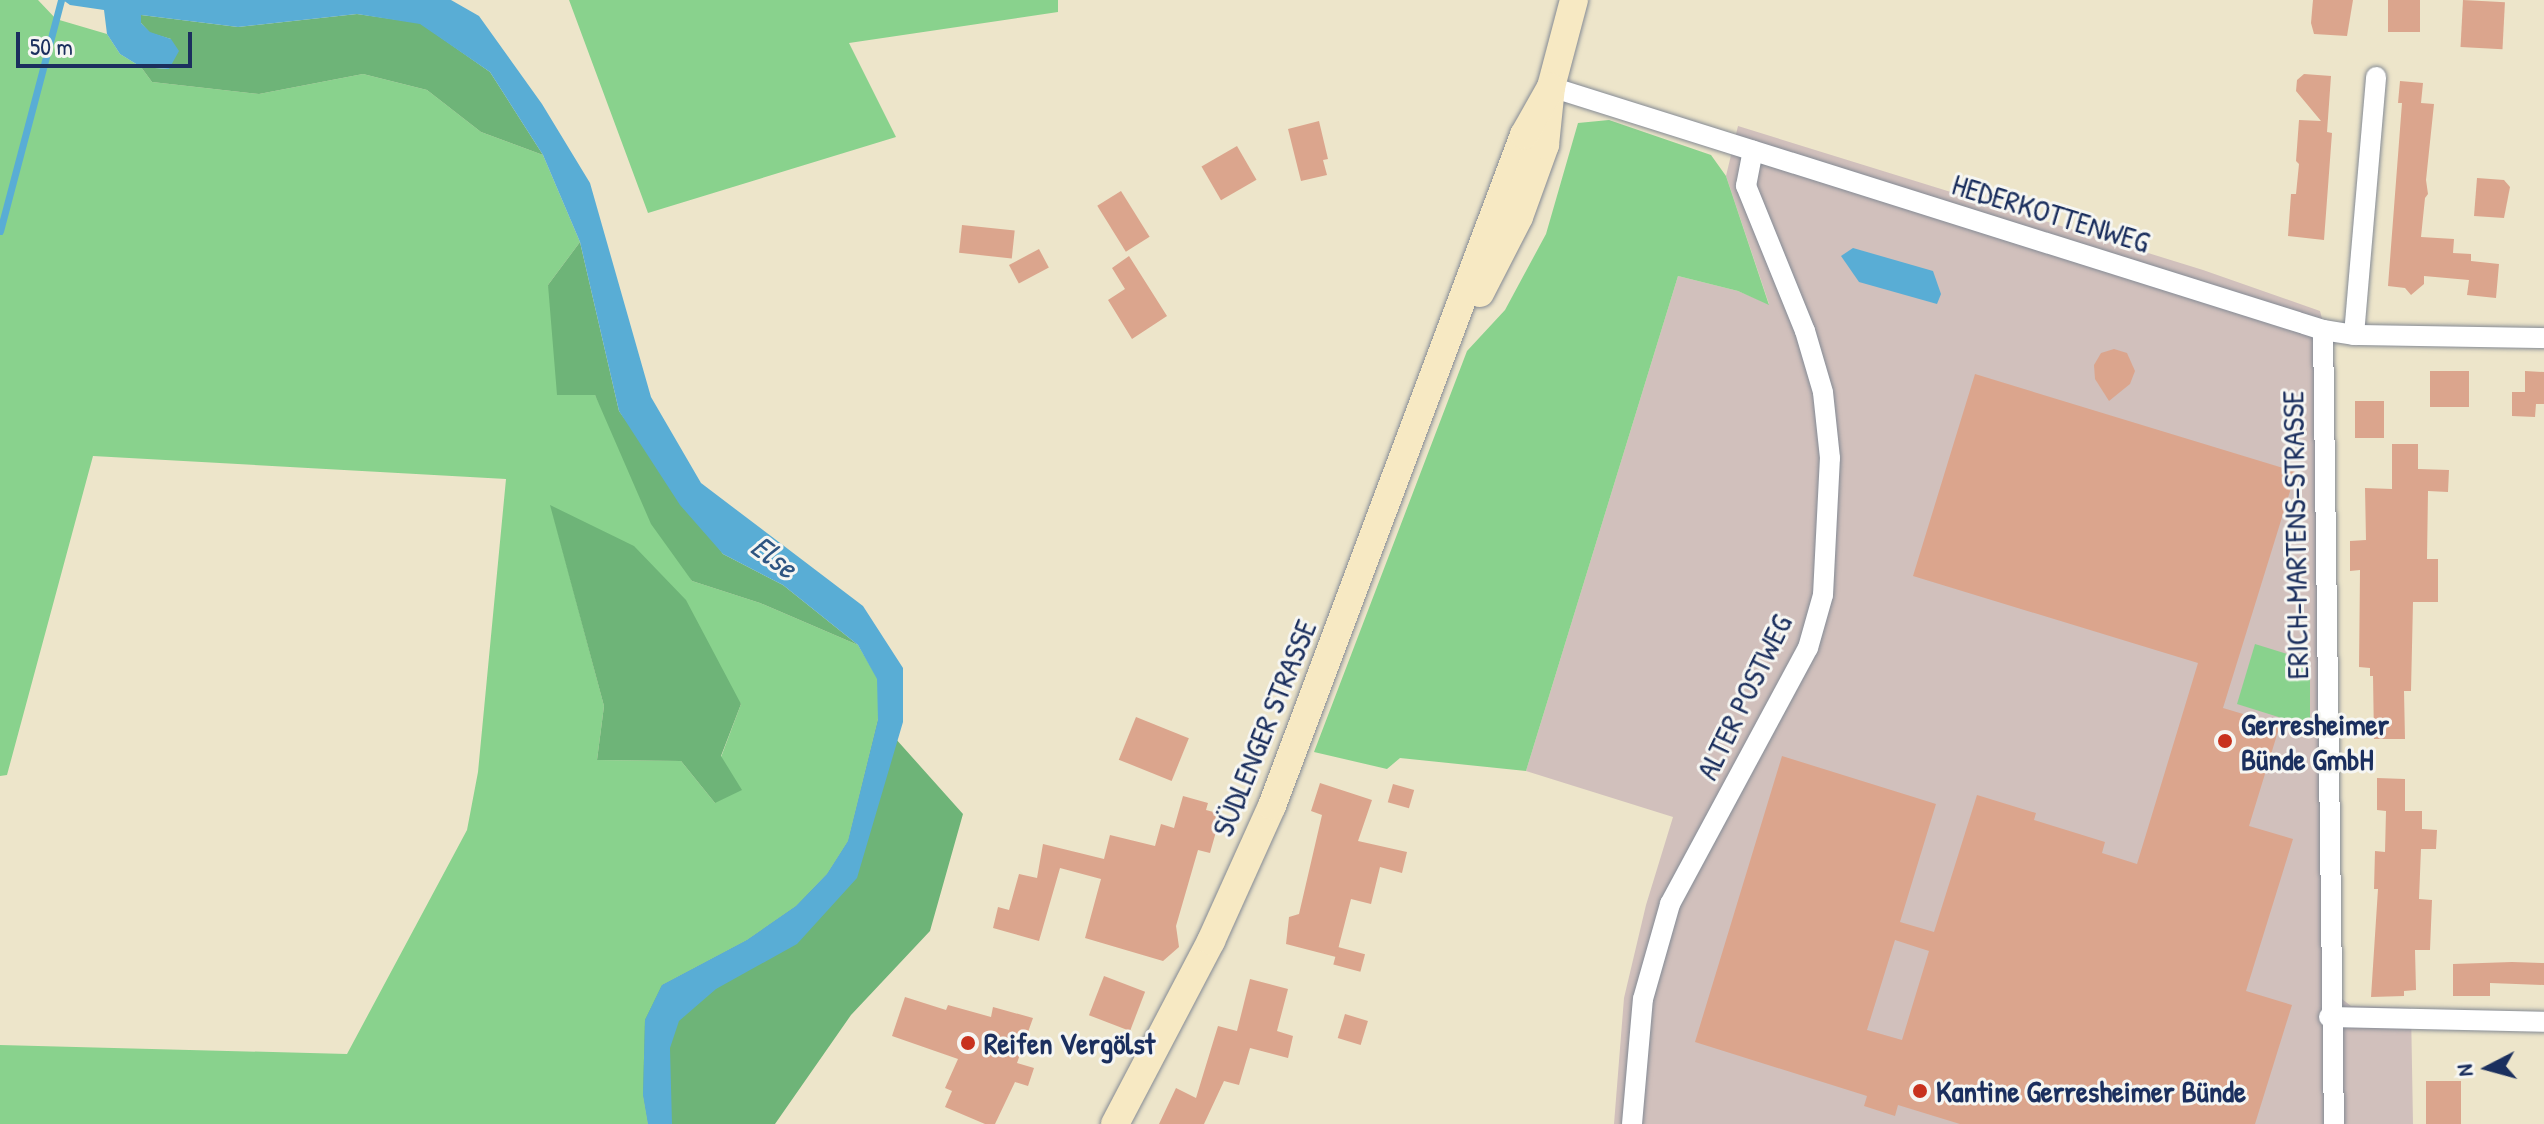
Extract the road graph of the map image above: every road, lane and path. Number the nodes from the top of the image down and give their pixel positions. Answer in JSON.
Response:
{"nodes":[{"id":1,"x":1574,"y":0,"type":"edge"},
{"id":2,"x":2376,"y":77,"type":"dead end"},
{"id":3,"x":1551,"y":87,"type":"junction"},
{"id":4,"x":1753,"y":151,"type":"junction"},
{"id":5,"x":2323,"y":330,"type":"junction"},
{"id":6,"x":2354,"y":335,"type":"junction"},
{"id":7,"x":2544,"y":338,"type":"edge"},
{"id":8,"x":2329,"y":1017,"type":"junction"},
{"id":9,"x":2544,"y":1022,"type":"edge"},
{"id":10,"x":1115,"y":1124,"type":"edge"},
{"id":11,"x":1632,"y":1124,"type":"edge"},
{"id":12,"x":2334,"y":1124,"type":"edge"}],
"edges":[{"from":1,"to":3,"type":"main road","name":"SÜDLENGER STRASSE"},
{"from":2,"to":6,"type":"street"},
{"from":3,"to":4,"type":"street","name":"HEDERKOTTENWEG"},
{"from":3,"to":10,"type":"main road","name":"SÜDLENGER STRASSE"},
{"from":4,"to":5,"type":"street","name":"HEDERKOTTENWEG"},
{"from":4,"to":11,"type":"street","name":"ALTER POSTWEG"},
{"from":5,"to":6,"type":"street","name":"HEDERKOTTENWEG"},
{"from":5,"to":8,"type":"street","name":"ERICH-MARTENS-STRASSE"},
{"from":6,"to":7,"type":"street","name":"HEDERKOTTENWEG"},
{"from":8,"to":9,"type":"street"},
{"from":8,"to":12,"type":"street","name":"ERICH-MARTENS-STRASSE"}]}
